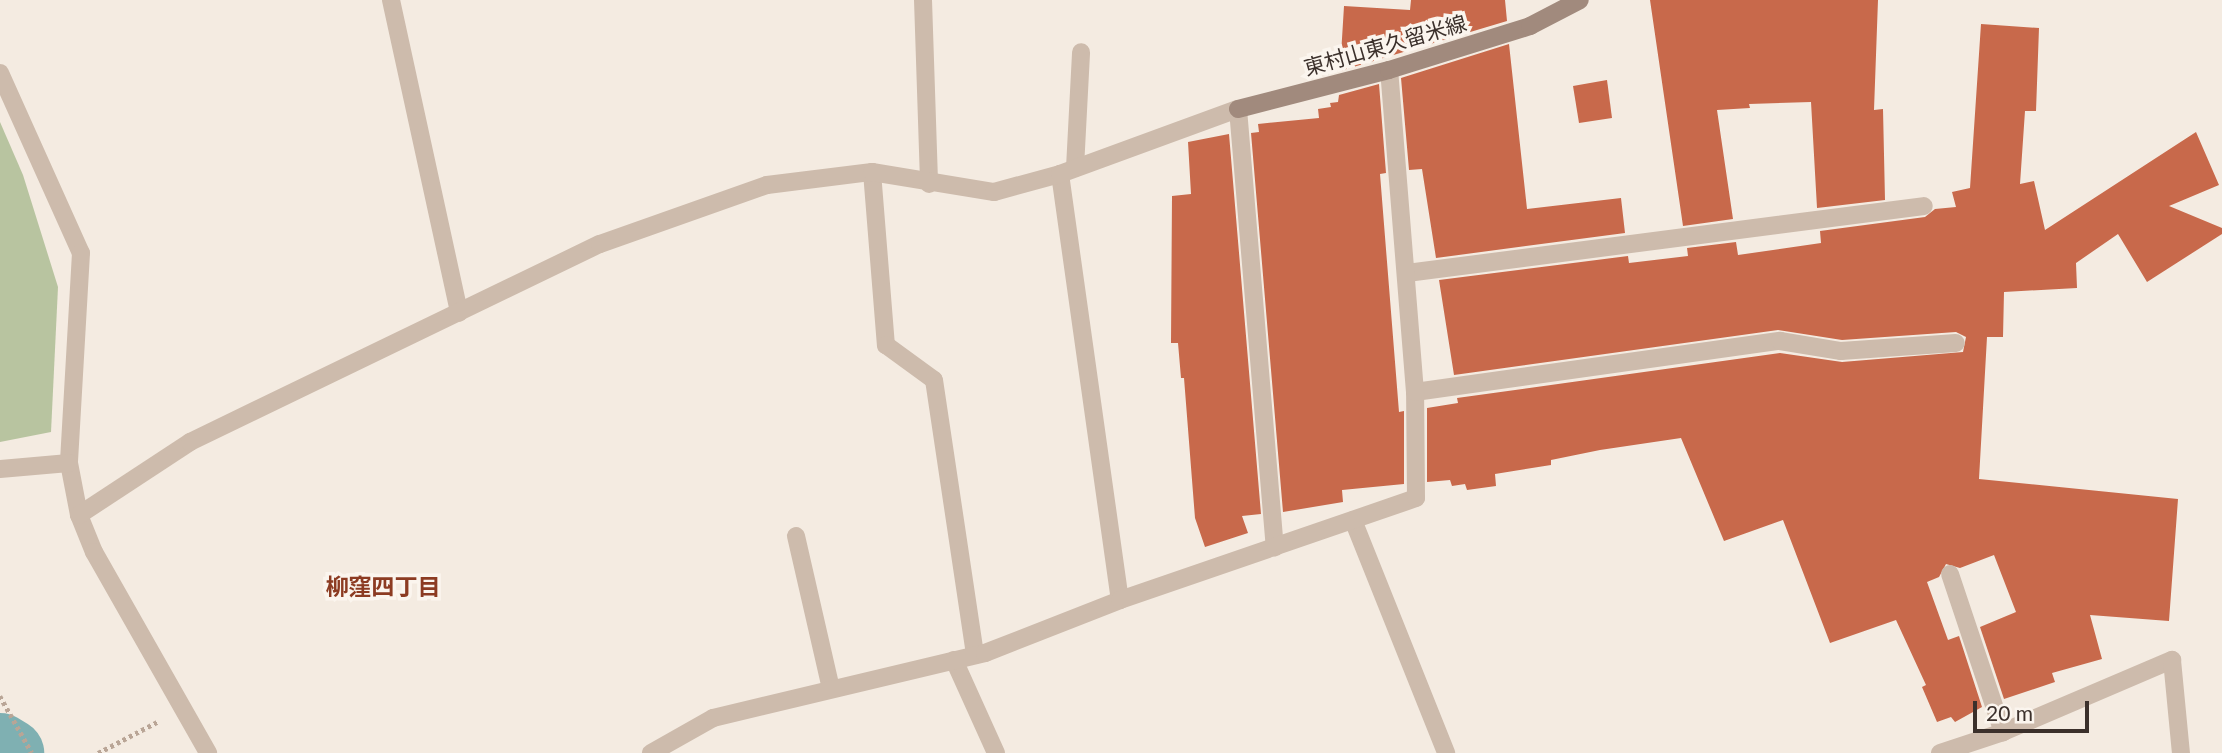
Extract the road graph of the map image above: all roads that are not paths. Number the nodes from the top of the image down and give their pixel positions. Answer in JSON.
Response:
{"nodes":[{"id":1,"x":391,"y":0,"type":"edge"},
{"id":2,"x":923,"y":0,"type":"edge"},
{"id":3,"x":1580,"y":0,"type":"edge"},
{"id":4,"x":1081,"y":52,"type":"dead end"},
{"id":5,"x":1389,"y":70,"type":"junction"},
{"id":6,"x":0,"y":74,"type":"edge"},
{"id":7,"x":1238,"y":109,"type":"junction"},
{"id":8,"x":1067,"y":171,"type":"junction"},
{"id":9,"x":872,"y":172,"type":"junction"},
{"id":10,"x":929,"y":184,"type":"junction"},
{"id":11,"x":1924,"y":206,"type":"dead end"},
{"id":12,"x":1407,"y":273,"type":"junction"},
{"id":13,"x":458,"y":313,"type":"junction"},
{"id":14,"x":1956,"y":343,"type":"dead end"},
{"id":15,"x":1416,"y":392,"type":"junction"},
{"id":16,"x":69,"y":463,"type":"junction"},
{"id":17,"x":0,"y":469,"type":"edge"},
{"id":18,"x":79,"y":514,"type":"junction"},
{"id":19,"x":1353,"y":520,"type":"junction"},
{"id":20,"x":796,"y":536,"type":"dead end"},
{"id":21,"x":1275,"y":547,"type":"junction"},
{"id":22,"x":1950,"y":574,"type":"dead end"},
{"id":23,"x":1120,"y":600,"type":"junction"},
{"id":24,"x":975,"y":655,"type":"junction"},
{"id":25,"x":954,"y":660,"type":"junction"},
{"id":26,"x":831,"y":689,"type":"junction"},
{"id":27,"x":2003,"y":732,"type":"junction"},
{"id":28,"x":208,"y":753,"type":"edge"},
{"id":29,"x":650,"y":753,"type":"edge"},
{"id":30,"x":996,"y":753,"type":"edge"},
{"id":31,"x":1446,"y":753,"type":"edge"},
{"id":32,"x":1940,"y":753,"type":"edge"},
{"id":33,"x":2181,"y":753,"type":"edge"}],
"edges":[{"from":1,"to":13,"type":"street"},
{"from":2,"to":10,"type":"street"},
{"from":3,"to":5,"type":"main road","name":"東村山東久留米線"},
{"from":4,"to":8,"type":"street"},
{"from":5,"to":7,"type":"main road","name":"東村山東久留米線"},
{"from":5,"to":12,"type":"street"},
{"from":6,"to":16,"type":"street"},
{"from":7,"to":8,"type":"street"},
{"from":7,"to":21,"type":"street"},
{"from":8,"to":10,"type":"street"},
{"from":8,"to":23,"type":"street"},
{"from":9,"to":10,"type":"street"},
{"from":9,"to":13,"type":"street"},
{"from":9,"to":24,"type":"street"},
{"from":11,"to":12,"type":"street"},
{"from":12,"to":15,"type":"street"},
{"from":13,"to":18,"type":"street"},
{"from":14,"to":15,"type":"street"},
{"from":15,"to":19,"type":"street"},
{"from":16,"to":17,"type":"street"},
{"from":16,"to":18,"type":"street"},
{"from":18,"to":28,"type":"street"},
{"from":19,"to":21,"type":"street"},
{"from":19,"to":31,"type":"street"},
{"from":20,"to":26,"type":"street"},
{"from":21,"to":23,"type":"street"},
{"from":22,"to":27,"type":"street"},
{"from":23,"to":24,"type":"street"},
{"from":24,"to":25,"type":"street"},
{"from":25,"to":26,"type":"street"},
{"from":25,"to":30,"type":"street"},
{"from":26,"to":29,"type":"street"},
{"from":27,"to":32,"type":"street"},
{"from":27,"to":33,"type":"street"}]}
